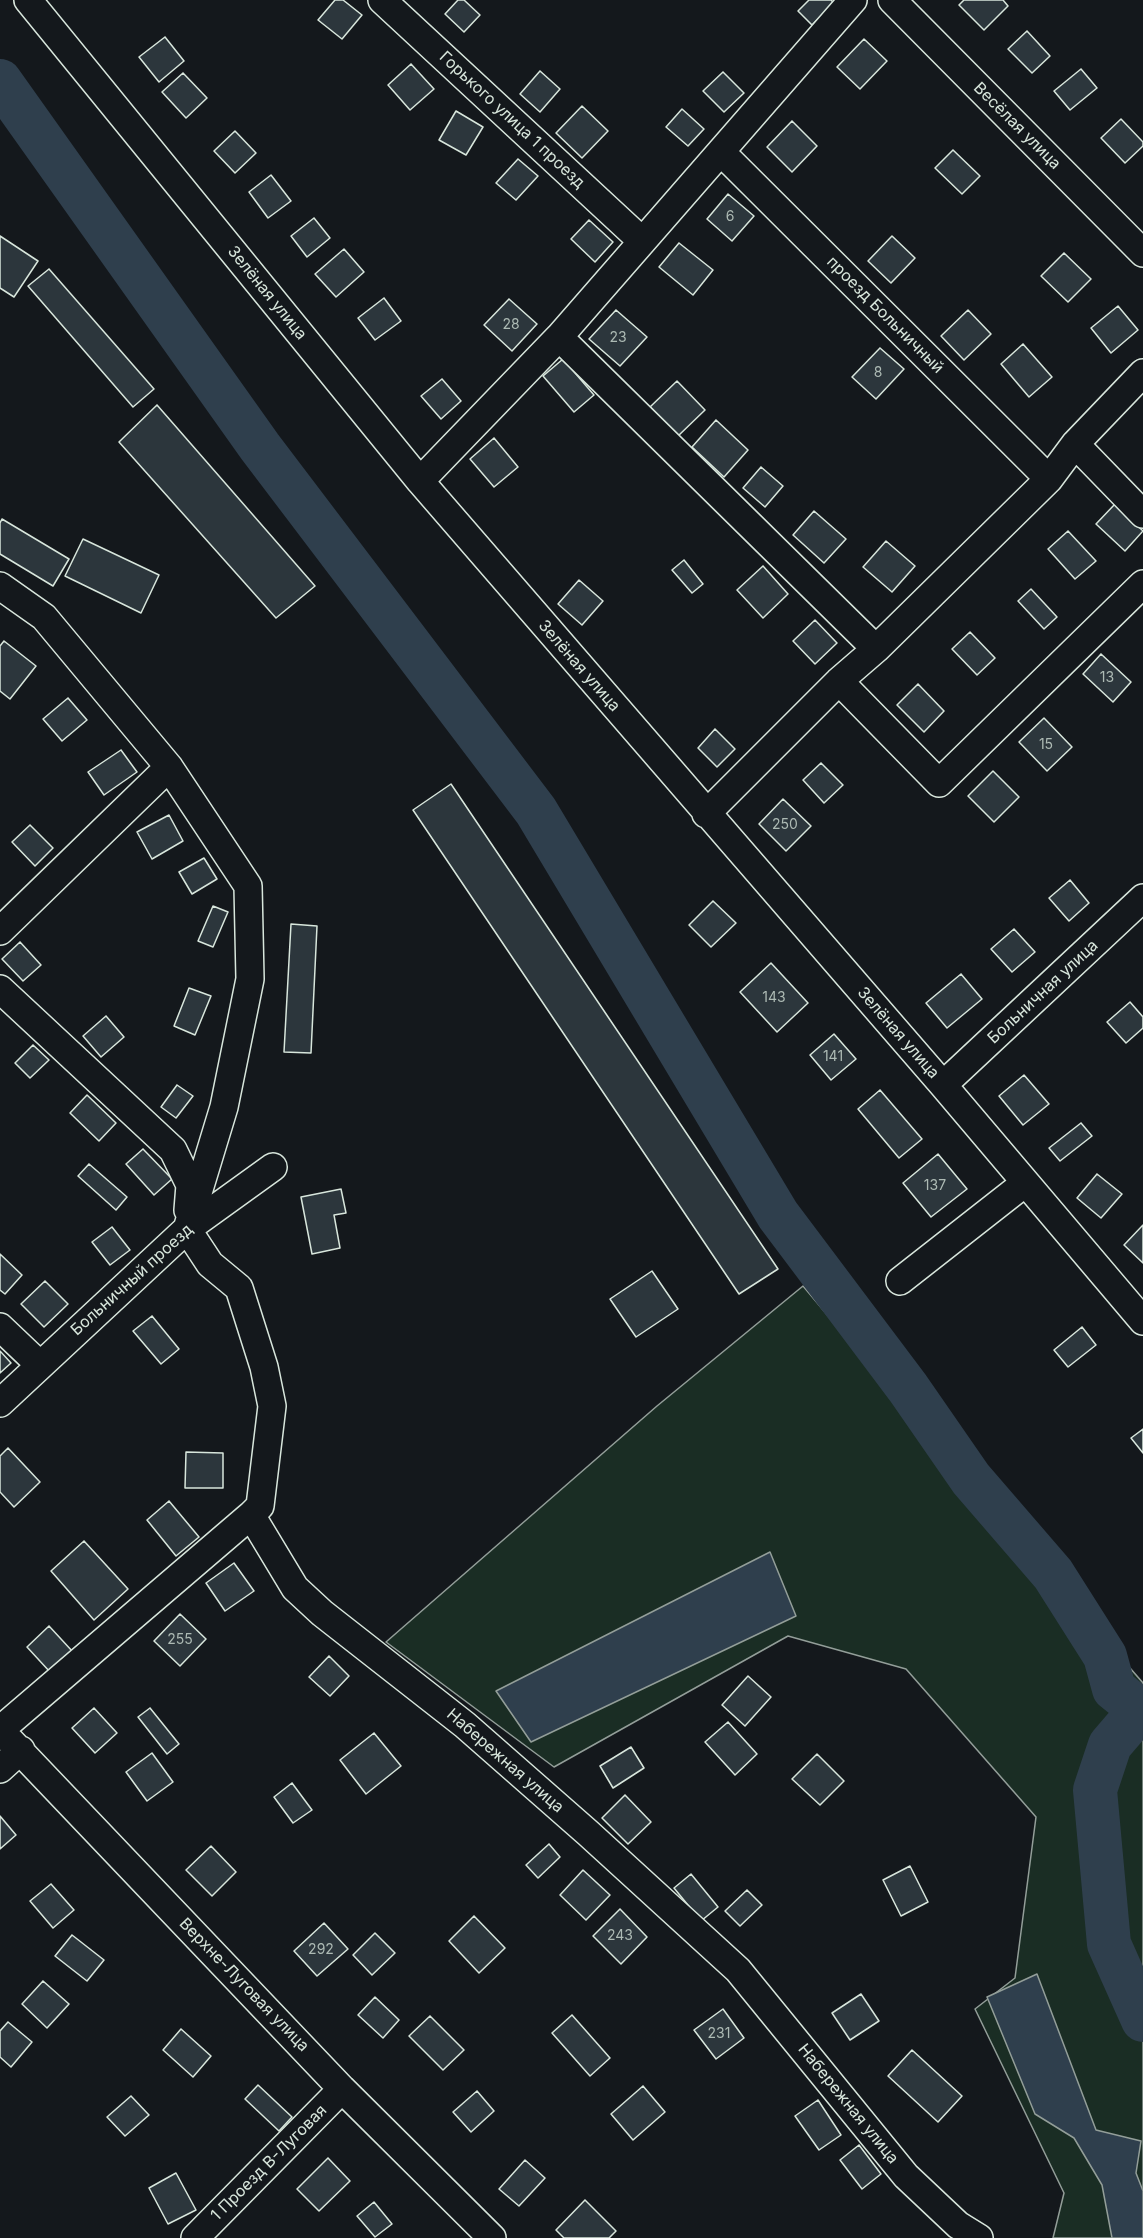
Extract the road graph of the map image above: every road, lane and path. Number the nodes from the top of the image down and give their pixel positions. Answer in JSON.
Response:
{"nodes":[{"id":1,"x":28,"y":0,"type":"edge"},
{"id":2,"x":382,"y":0,"type":"edge"},
{"id":3,"x":853,"y":0,"type":"edge"},
{"id":4,"x":892,"y":0,"type":"edge"},
{"id":5,"x":721,"y":152,"type":"junction"},
{"id":6,"x":642,"y":241,"type":"junction"},
{"id":7,"x":1143,"y":253,"type":"edge"},
{"id":8,"x":559,"y":337,"type":"junction"},
{"id":9,"x":1143,"y":373,"type":"edge"},
{"id":10,"x":1075,"y":444,"type":"junction"},
{"id":11,"x":1049,"y":479,"type":"junction"},
{"id":12,"x":420,"y":481,"type":"junction"},
{"id":13,"x":1143,"y":514,"type":"edge"},
{"id":14,"x":1143,"y":584,"type":"edge"},
{"id":15,"x":0,"y":586,"type":"edge"},
{"id":16,"x":876,"y":649,"type":"junction"},
{"id":17,"x":839,"y":681,"type":"junction"},
{"id":18,"x":169,"y":767,"type":"junction"},
{"id":19,"x":706,"y":814,"type":"junction"},
{"id":20,"x":1143,"y":898,"type":"edge"},
{"id":21,"x":0,"y":931,"type":"edge"},
{"id":22,"x":0,"y":989,"type":"edge"},
{"id":23,"x":943,"y":1085,"type":"junction"},
{"id":24,"x":273,"y":1167,"type":"dead end"},
{"id":25,"x":1025,"y":1183,"type":"junction"},
{"id":26,"x":187,"y":1229,"type":"junction"},
{"id":27,"x":900,"y":1281,"type":"dead end"},
{"id":28,"x":1143,"y":1321,"type":"edge"},
{"id":29,"x":0,"y":1327,"type":"edge"},
{"id":30,"x":39,"y":1365,"type":"junction"},
{"id":31,"x":0,"y":1403,"type":"edge"},
{"id":32,"x":251,"y":1515,"type":"junction"},
{"id":33,"x":0,"y":1730,"type":"edge"},
{"id":34,"x":21,"y":1750,"type":"junction"},
{"id":35,"x":0,"y":1769,"type":"edge"},
{"id":36,"x":342,"y":2089,"type":"junction"},
{"id":37,"x":195,"y":2238,"type":"edge"},
{"id":38,"x":492,"y":2238,"type":"edge"},
{"id":39,"x":979,"y":2238,"type":"edge"}],
"edges":[{"from":1,"to":12,"type":"street","name":"Зелёная улица"},
{"from":2,"to":6,"type":"street","name":"Горького улица 1 проезд"},
{"from":3,"to":5,"type":"street"},
{"from":4,"to":7,"type":"street","name":"Весёлая улица"},
{"from":5,"to":6,"type":"street"},
{"from":5,"to":11,"type":"street","name":"проезд Больничный"},
{"from":6,"to":8,"type":"street"},
{"from":8,"to":12,"type":"street"},
{"from":8,"to":16,"type":"street"},
{"from":9,"to":10,"type":"street"},
{"from":10,"to":11,"type":"street"},
{"from":10,"to":13,"type":"street"},
{"from":11,"to":16,"type":"street"},
{"from":12,"to":19,"type":"street","name":"Зелёная улица"},
{"from":14,"to":17,"type":"street"},
{"from":15,"to":18,"type":"street"},
{"from":16,"to":17,"type":"street"},
{"from":17,"to":19,"type":"street"},
{"from":18,"to":21,"type":"street"},
{"from":18,"to":26,"type":"street"},
{"from":19,"to":23,"type":"street","name":"Зелёная улица"},
{"from":20,"to":23,"type":"street","name":"Больничная улица"},
{"from":22,"to":26,"type":"street"},
{"from":23,"to":25,"type":"street","name":"Зелёная улица"},
{"from":24,"to":26,"type":"street","name":"Больничный проезд"},
{"from":25,"to":27,"type":"street"},
{"from":25,"to":28,"type":"street","name":"Зелёная улица"},
{"from":26,"to":30,"type":"street","name":"Больничный проезд"},
{"from":26,"to":32,"type":"street"},
{"from":29,"to":30,"type":"street"},
{"from":30,"to":31,"type":"street","name":"Больничный проезд"},
{"from":32,"to":33,"type":"street"},
{"from":32,"to":39,"type":"street","name":"Набережная улица"},
{"from":33,"to":34,"type":"street","name":"Верхне-Луговая улица"},
{"from":34,"to":35,"type":"street"},
{"from":34,"to":36,"type":"street","name":"Верхне-Луговая улица"},
{"from":36,"to":37,"type":"street","name":"1 Проезд В-Луговая"},
{"from":36,"to":38,"type":"street","name":"Верхне-Луговая улица"}]}
